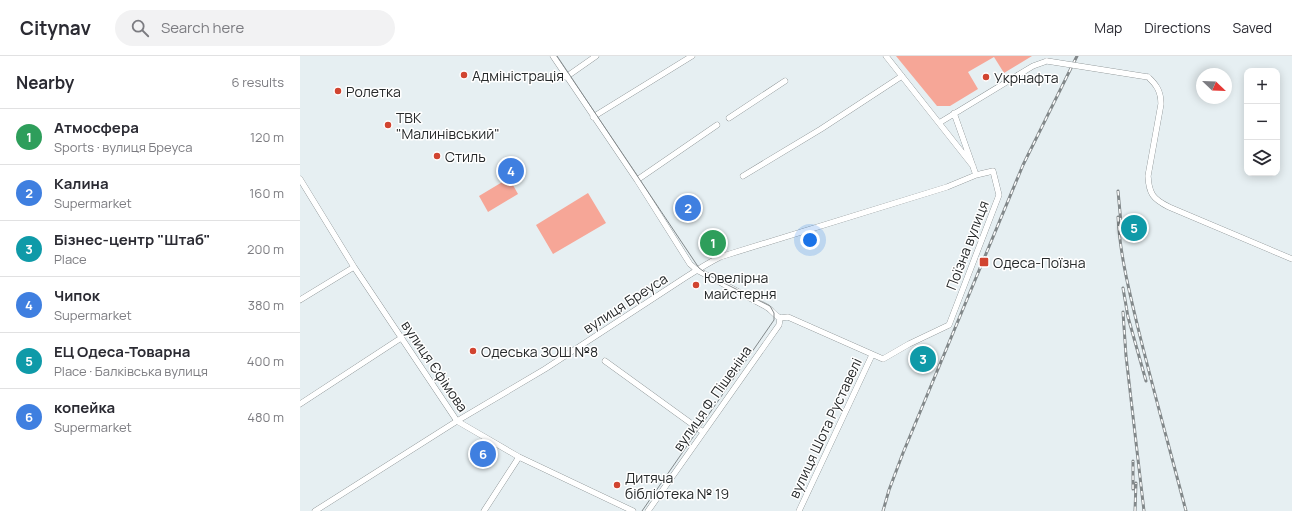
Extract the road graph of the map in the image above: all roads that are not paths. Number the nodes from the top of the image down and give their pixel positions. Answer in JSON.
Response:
{"nodes":[{"id":1,"x":552,"y":56,"type":"edge"},
{"id":2,"x":596,"y":56,"type":"edge"},
{"id":3,"x":692,"y":56,"type":"edge"},
{"id":4,"x":886,"y":56,"type":"edge"},
{"id":5,"x":902,"y":76,"type":"junction"},
{"id":6,"x":566,"y":77,"type":"junction"},
{"id":7,"x":785,"y":81,"type":"dead end"},
{"id":8,"x":954,"y":113,"type":"junction"},
{"id":9,"x":593,"y":117,"type":"junction"},
{"id":10,"x":729,"y":118,"type":"dead end"},
{"id":11,"x":939,"y":123,"type":"junction"},
{"id":12,"x":717,"y":126,"type":"dead end"},
{"id":13,"x":973,"y":166,"type":"junction"},
{"id":14,"x":993,"y":172,"type":"joint"},
{"id":15,"x":976,"y":175,"type":"junction"},
{"id":16,"x":743,"y":176,"type":"dead end"},
{"id":17,"x":300,"y":179,"type":"edge"},
{"id":18,"x":637,"y":180,"type":"junction"},
{"id":19,"x":1292,"y":259,"type":"edge"},
{"id":20,"x":354,"y":267,"type":"junction"},
{"id":21,"x":696,"y":270,"type":"junction"},
{"id":22,"x":300,"y":300,"type":"edge"},
{"id":23,"x":780,"y":318,"type":"junction"},
{"id":24,"x":401,"y":338,"type":"junction"},
{"id":25,"x":872,"y":355,"type":"junction"},
{"id":26,"x":606,"y":361,"type":"dead end"},
{"id":27,"x":300,"y":404,"type":"edge"},
{"id":28,"x":457,"y":421,"type":"junction"},
{"id":29,"x":703,"y":432,"type":"junction"},
{"id":30,"x":519,"y":457,"type":"junction"},
{"id":31,"x":315,"y":511,"type":"edge"},
{"id":32,"x":484,"y":511,"type":"edge"},
{"id":33,"x":633,"y":511,"type":"edge"},
{"id":34,"x":648,"y":511,"type":"edge"},
{"id":35,"x":799,"y":511,"type":"edge"}],
"edges":[{"from":1,"to":6,"type":"street"},
{"from":2,"to":6,"type":"street"},
{"from":3,"to":9,"type":"street"},
{"from":4,"to":5,"type":"street"},
{"from":5,"to":11,"type":"street"},
{"from":5,"to":16,"type":"street"},
{"from":6,"to":9,"type":"street"},
{"from":7,"to":10,"type":"street"},
{"from":8,"to":11,"type":"street"},
{"from":8,"to":13,"type":"street"},
{"from":8,"to":19,"type":"street","bridge":true},
{"from":9,"to":18,"type":"street"},
{"from":11,"to":13,"type":"street"},
{"from":12,"to":18,"type":"street"},
{"from":13,"to":15,"type":"street"},
{"from":14,"to":15,"type":"street","name":"вулиця Бреуса"},
{"from":14,"to":25,"type":"street","name":"Поїзна вулиця"},
{"from":15,"to":21,"type":"street","name":"вулиця Бреуса"},
{"from":17,"to":20,"type":"street","name":"вулиця Єфімова"},
{"from":18,"to":21,"type":"street"},
{"from":20,"to":22,"type":"street"},
{"from":20,"to":24,"type":"street","name":"вулиця Єфімова"},
{"from":21,"to":23,"type":"street"},
{"from":21,"to":28,"type":"street","name":"вулиця Бреуса"},
{"from":23,"to":25,"type":"street"},
{"from":23,"to":29,"type":"street","name":"вулиця Ф. Пішеніна"},
{"from":24,"to":27,"type":"street"},
{"from":24,"to":28,"type":"street","name":"вулиця Єфімова"},
{"from":25,"to":35,"type":"street","name":"вулиця Шота Руставелі"},
{"from":26,"to":29,"type":"street"},
{"from":28,"to":30,"type":"street","name":"вулиця Єфімова"},
{"from":28,"to":31,"type":"street","name":"вулиця Бреуса"},
{"from":29,"to":34,"type":"street","name":"вулиця Ф. Пішеніна"},
{"from":30,"to":32,"type":"street"},
{"from":30,"to":33,"type":"street","name":"вулиця Єфімова"}]}
